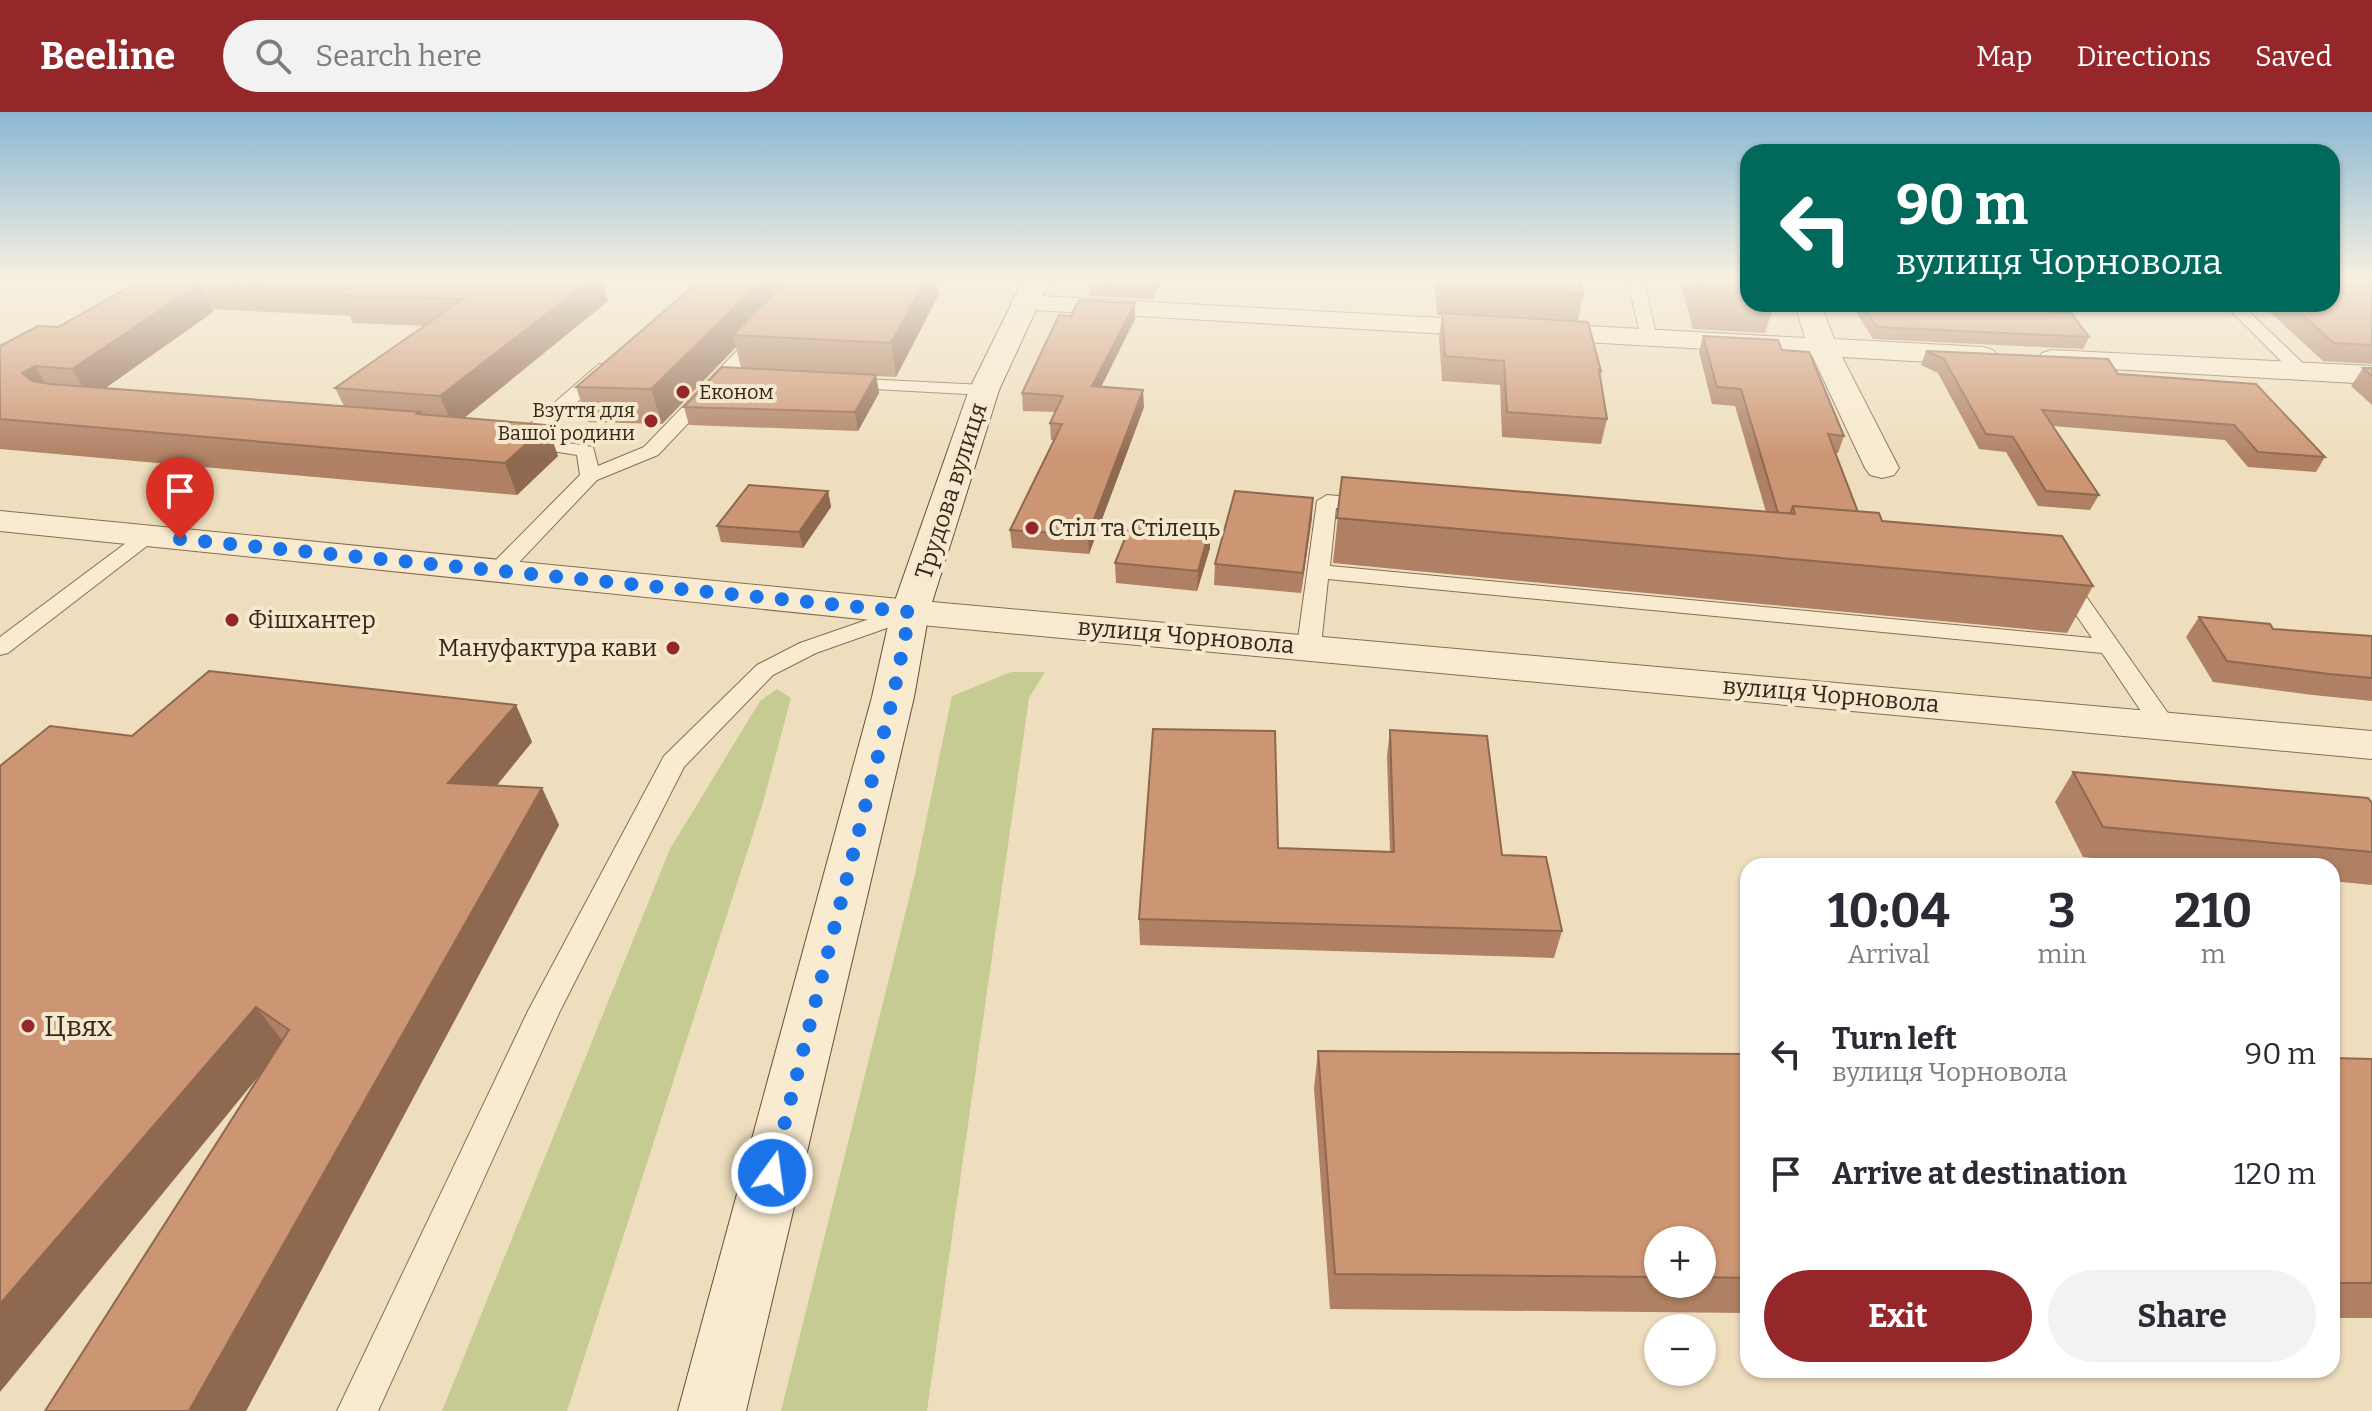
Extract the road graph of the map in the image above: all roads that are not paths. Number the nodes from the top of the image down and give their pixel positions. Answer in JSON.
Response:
{"nodes":[{"id":1,"x":761,"y":338,"type":"edge"},
{"id":2,"x":1008,"y":338,"type":"edge"},
{"id":3,"x":1644,"y":338,"type":"edge"},
{"id":4,"x":1649,"y":338,"type":"joint"},
{"id":5,"x":1819,"y":338,"type":"edge"},
{"id":6,"x":2267,"y":338,"type":"edge"},
{"id":7,"x":1823,"y":348,"type":"junction"},
{"id":8,"x":614,"y":359,"type":"edge"},
{"id":9,"x":2302,"y":372,"type":"junction"},
{"id":10,"x":2372,"y":375,"type":"edge"},
{"id":11,"x":830,"y":383,"type":"edge"},
{"id":12,"x":984,"y":390,"type":"junction"},
{"id":13,"x":1882,"y":468,"type":"dead end"},
{"id":14,"x":590,"y":476,"type":"junction"},
{"id":15,"x":1391,"y":506,"type":"edge"},
{"id":16,"x":0,"y":521,"type":"edge"},
{"id":17,"x":149,"y":535,"type":"junction"},
{"id":18,"x":2038,"y":564,"type":"edge"},
{"id":19,"x":498,"y":571,"type":"junction"},
{"id":20,"x":1319,"y":572,"type":"junction"},
{"id":21,"x":910,"y":612,"type":"junction"},
{"id":22,"x":1309,"y":646,"type":"junction"},
{"id":23,"x":2110,"y":647,"type":"junction"},
{"id":24,"x":0,"y":648,"type":"edge"},
{"id":25,"x":2164,"y":726,"type":"junction"},
{"id":26,"x":2372,"y":745,"type":"edge"},
{"id":27,"x":357,"y":1411,"type":"edge"},
{"id":28,"x":712,"y":1411,"type":"edge"}],
"edges":[{"from":1,"to":14,"type":"lane"},
{"from":2,"to":12,"type":"street","name":"Трудова вулиця"},
{"from":3,"to":4,"type":"street"},
{"from":4,"to":7,"type":"street"},
{"from":5,"to":7,"type":"street"},
{"from":6,"to":9,"type":"lane"},
{"from":7,"to":9,"type":"street"},
{"from":7,"to":13,"type":"street"},
{"from":8,"to":14,"type":"lane"},
{"from":9,"to":10,"type":"street"},
{"from":11,"to":12,"type":"lane"},
{"from":12,"to":21,"type":"street","name":"Трудова вулиця"},
{"from":14,"to":19,"type":"lane"},
{"from":15,"to":20,"type":"lane"},
{"from":16,"to":17,"type":"street","name":"вулиця Чорновола"},
{"from":17,"to":19,"type":"street","name":"вулиця Чорновола"},
{"from":17,"to":24,"type":"lane"},
{"from":18,"to":23,"type":"lane"},
{"from":19,"to":21,"type":"street","name":"вулиця Чорновола"},
{"from":20,"to":22,"type":"lane"},
{"from":20,"to":23,"type":"lane"},
{"from":21,"to":22,"type":"street","name":"вулиця Чорновола"},
{"from":21,"to":27,"type":"lane"},
{"from":21,"to":28,"type":"street","name":"Трудова вулиця"},
{"from":22,"to":25,"type":"street","name":"вулиця Чорновола"},
{"from":23,"to":25,"type":"lane"},
{"from":25,"to":26,"type":"street","name":"вулиця Чорновола"}]}
